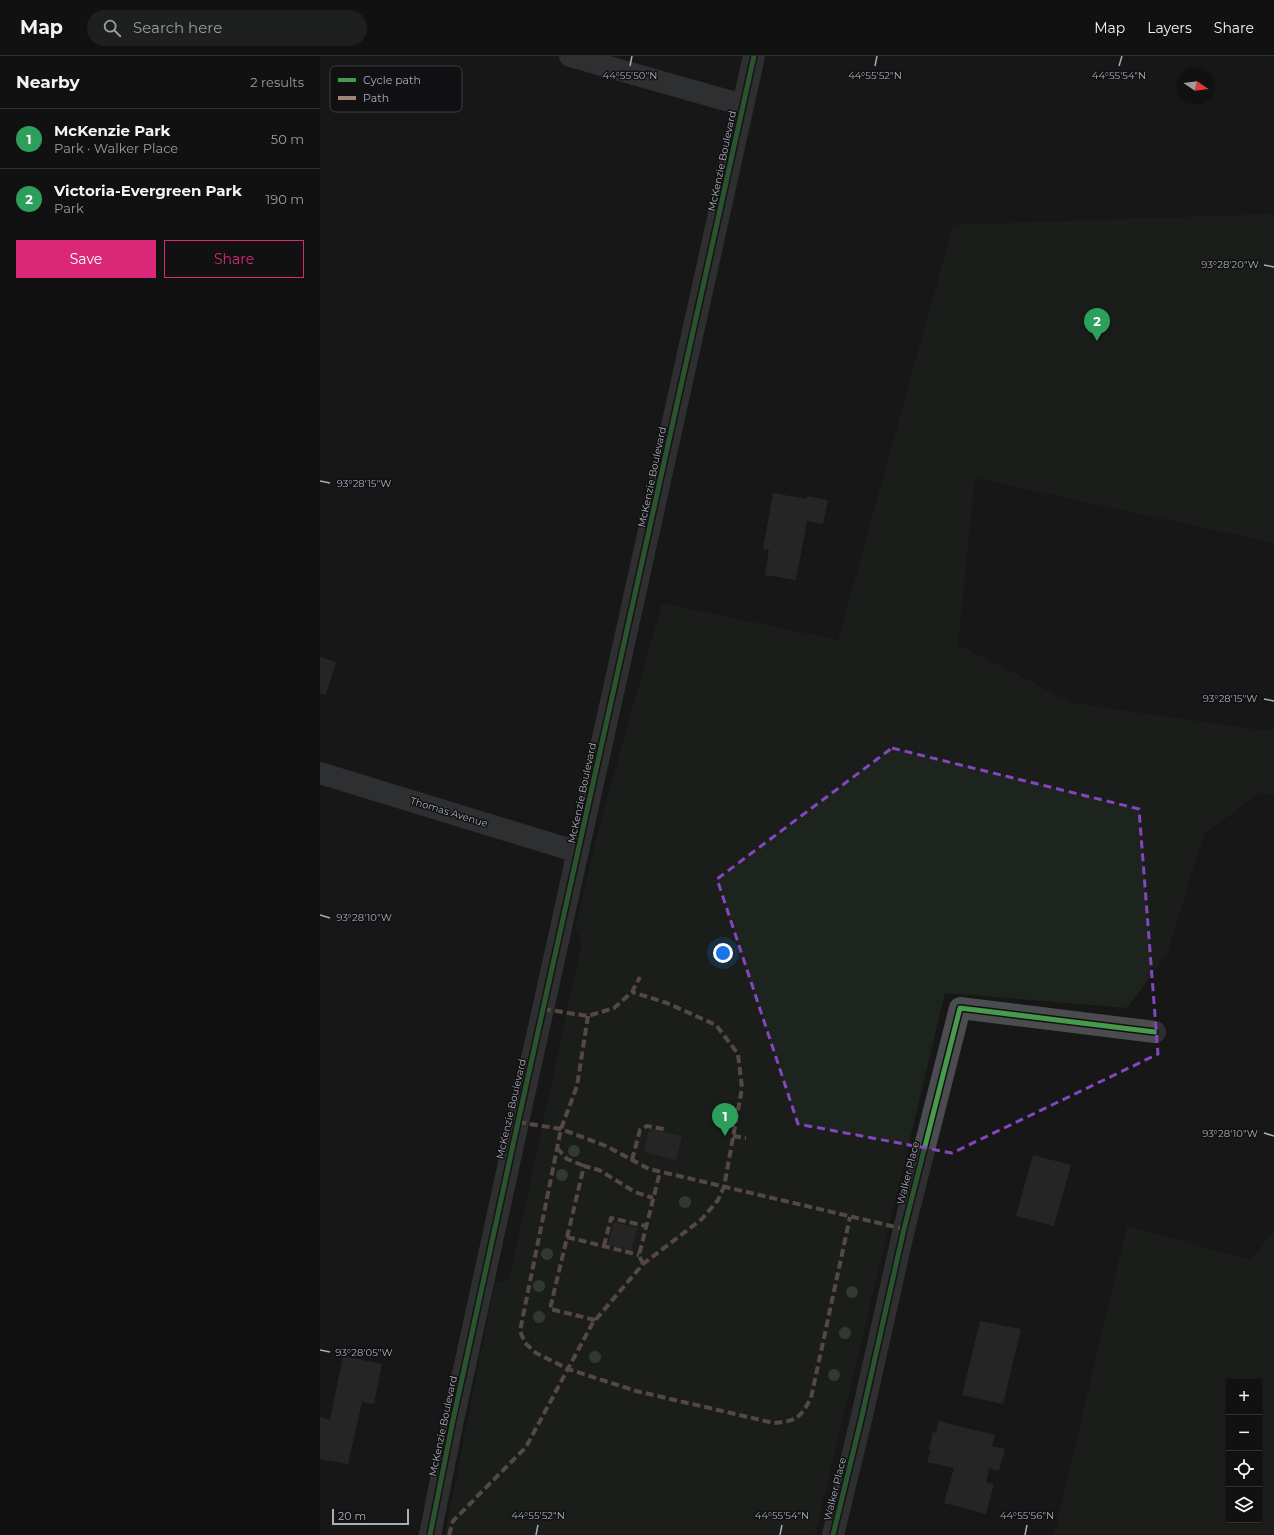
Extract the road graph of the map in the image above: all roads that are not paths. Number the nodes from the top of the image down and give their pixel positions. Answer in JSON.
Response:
{"nodes":[{"id":1,"x":570,"y":56,"type":"edge"},
{"id":2,"x":754,"y":56,"type":"edge"},
{"id":3,"x":743,"y":105,"type":"junction"},
{"id":4,"x":320,"y":773,"type":"edge"},
{"id":5,"x":578,"y":852,"type":"junction"},
{"id":6,"x":1155,"y":1032,"type":"dead end"},
{"id":7,"x":430,"y":1535,"type":"edge"},
{"id":8,"x":833,"y":1535,"type":"edge"}],
"edges":[{"from":1,"to":3,"type":"street"},
{"from":2,"to":3,"type":"street","name":"McKenzie Boulevard"},
{"from":3,"to":5,"type":"street","name":"McKenzie Boulevard"},
{"from":4,"to":5,"type":"street","name":"Thomas Avenue"},
{"from":5,"to":7,"type":"street","name":"McKenzie Boulevard"},
{"from":6,"to":8,"type":"street","name":"Walker Place"}]}
